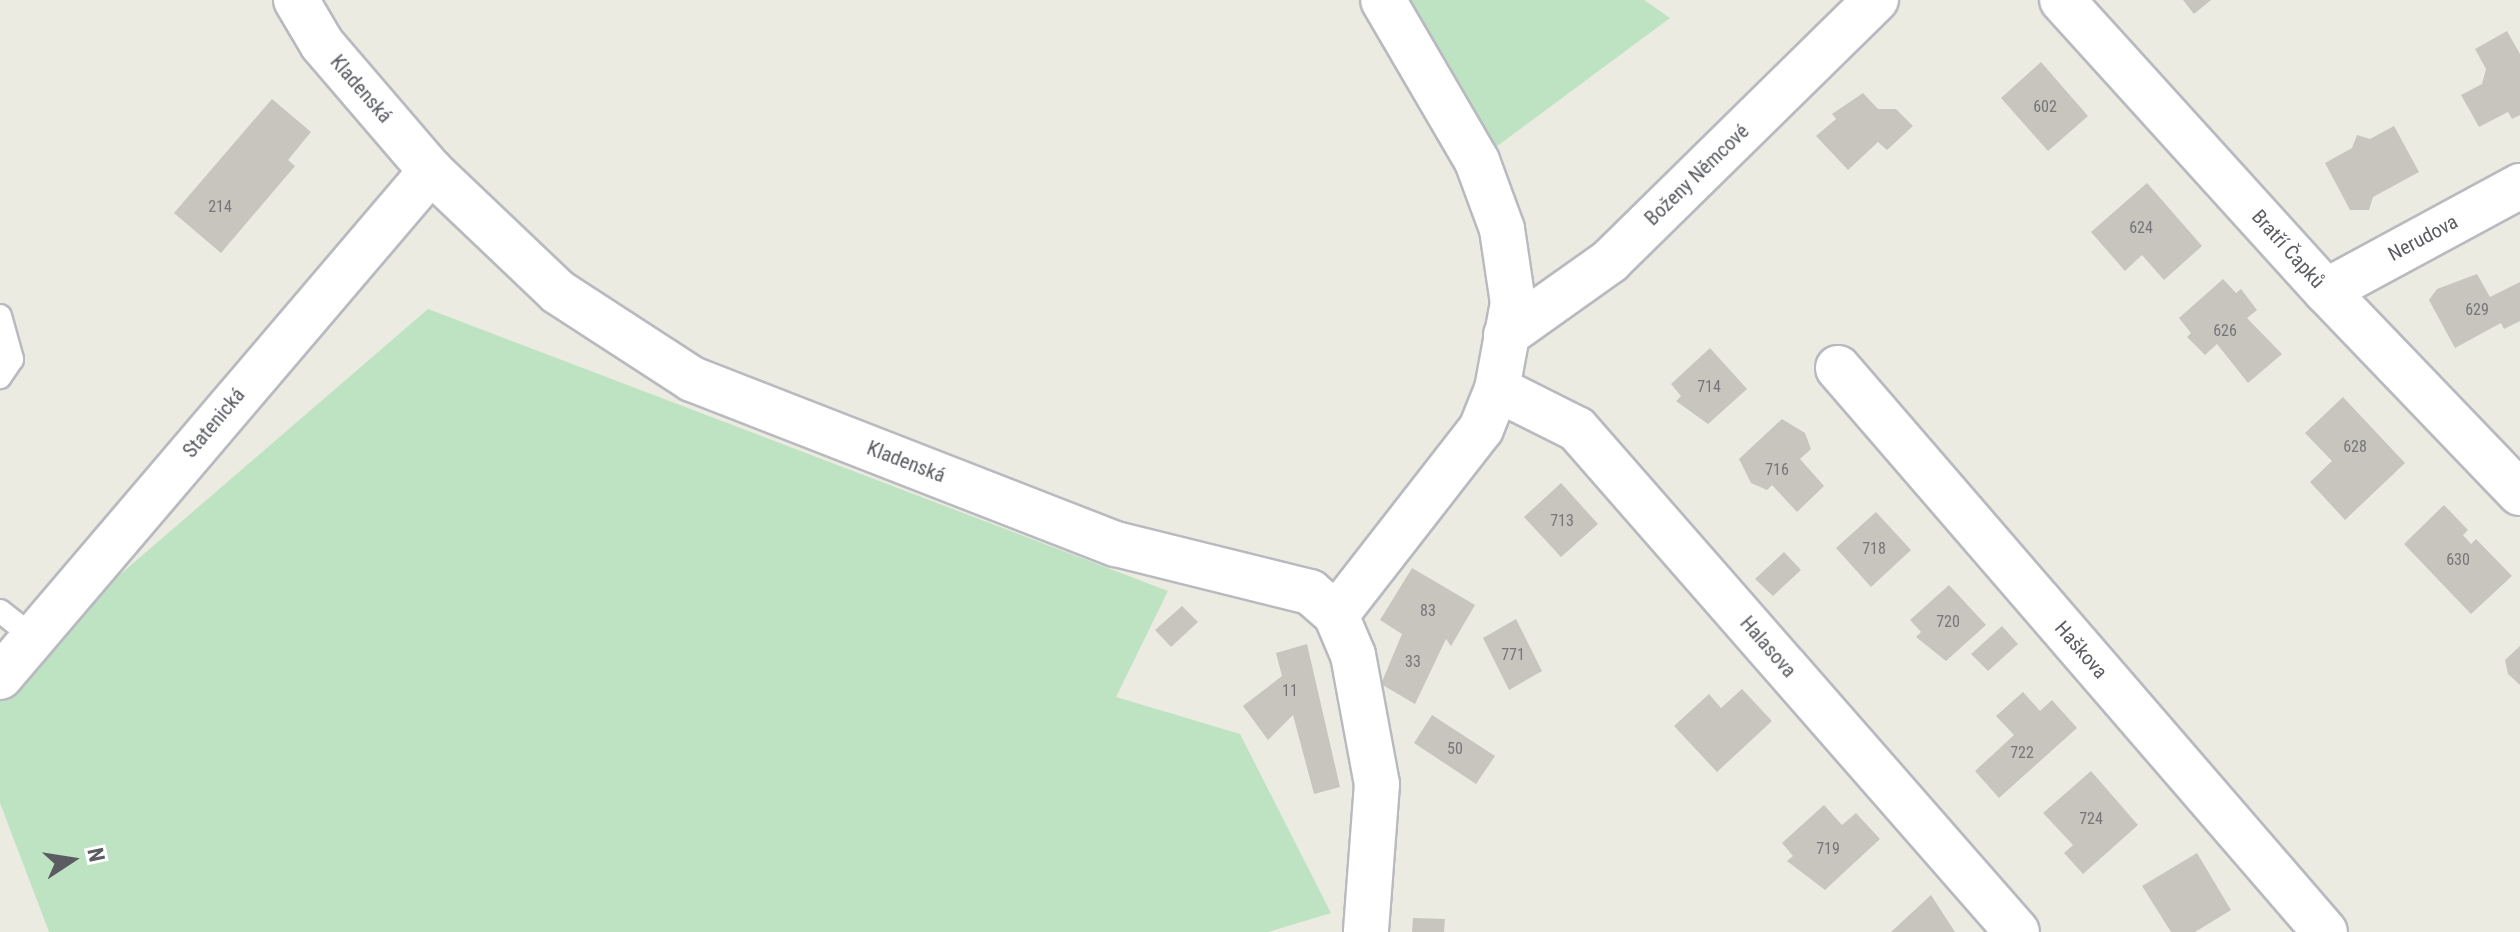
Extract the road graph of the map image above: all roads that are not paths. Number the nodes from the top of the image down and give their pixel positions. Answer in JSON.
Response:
{"nodes":[{"id":1,"x":296,"y":0,"type":"edge"},
{"id":2,"x":1383,"y":0,"type":"edge"},
{"id":3,"x":1876,"y":0,"type":"edge"},
{"id":4,"x":2062,"y":0,"type":"edge"},
{"id":5,"x":431,"y":171,"type":"junction"},
{"id":6,"x":2520,"y":186,"type":"edge"},
{"id":7,"x":2326,"y":291,"type":"junction"},
{"id":8,"x":0,"y":316,"type":"edge"},
{"id":9,"x":1506,"y":335,"type":"junction"},
{"id":10,"x":1838,"y":368,"type":"dead end"},
{"id":11,"x":0,"y":377,"type":"edge"},
{"id":12,"x":1497,"y":389,"type":"junction"},
{"id":13,"x":2520,"y":493,"type":"edge"},
{"id":14,"x":0,"y":611,"type":"edge"},
{"id":15,"x":1336,"y":615,"type":"junction"},
{"id":16,"x":33,"y":637,"type":"junction"},
{"id":17,"x":0,"y":677,"type":"edge"},
{"id":18,"x":1366,"y":932,"type":"edge"},
{"id":19,"x":2017,"y":932,"type":"edge"},
{"id":20,"x":2325,"y":932,"type":"edge"}],
"edges":[{"from":1,"to":5,"type":"street","name":"Kladenská"},
{"from":2,"to":9,"type":"street"},
{"from":3,"to":9,"type":"street","name":"Boženy Němcové"},
{"from":4,"to":7,"type":"street","name":"Bratří Čapků"},
{"from":5,"to":15,"type":"street","name":"Kladenská"},
{"from":5,"to":16,"type":"street","name":"Statenická"},
{"from":6,"to":7,"type":"street","name":"Nerudova"},
{"from":7,"to":13,"type":"street","name":"Bratří Čapků"},
{"from":8,"to":11,"type":"lane"},
{"from":9,"to":12,"type":"street"},
{"from":10,"to":20,"type":"street","name":"Haškova"},
{"from":12,"to":15,"type":"street"},
{"from":12,"to":19,"type":"street","name":"Halasova"},
{"from":14,"to":16,"type":"lane"},
{"from":15,"to":18,"type":"street","name":"Kladenská"},
{"from":16,"to":17,"type":"street","name":"Statenická"}]}
